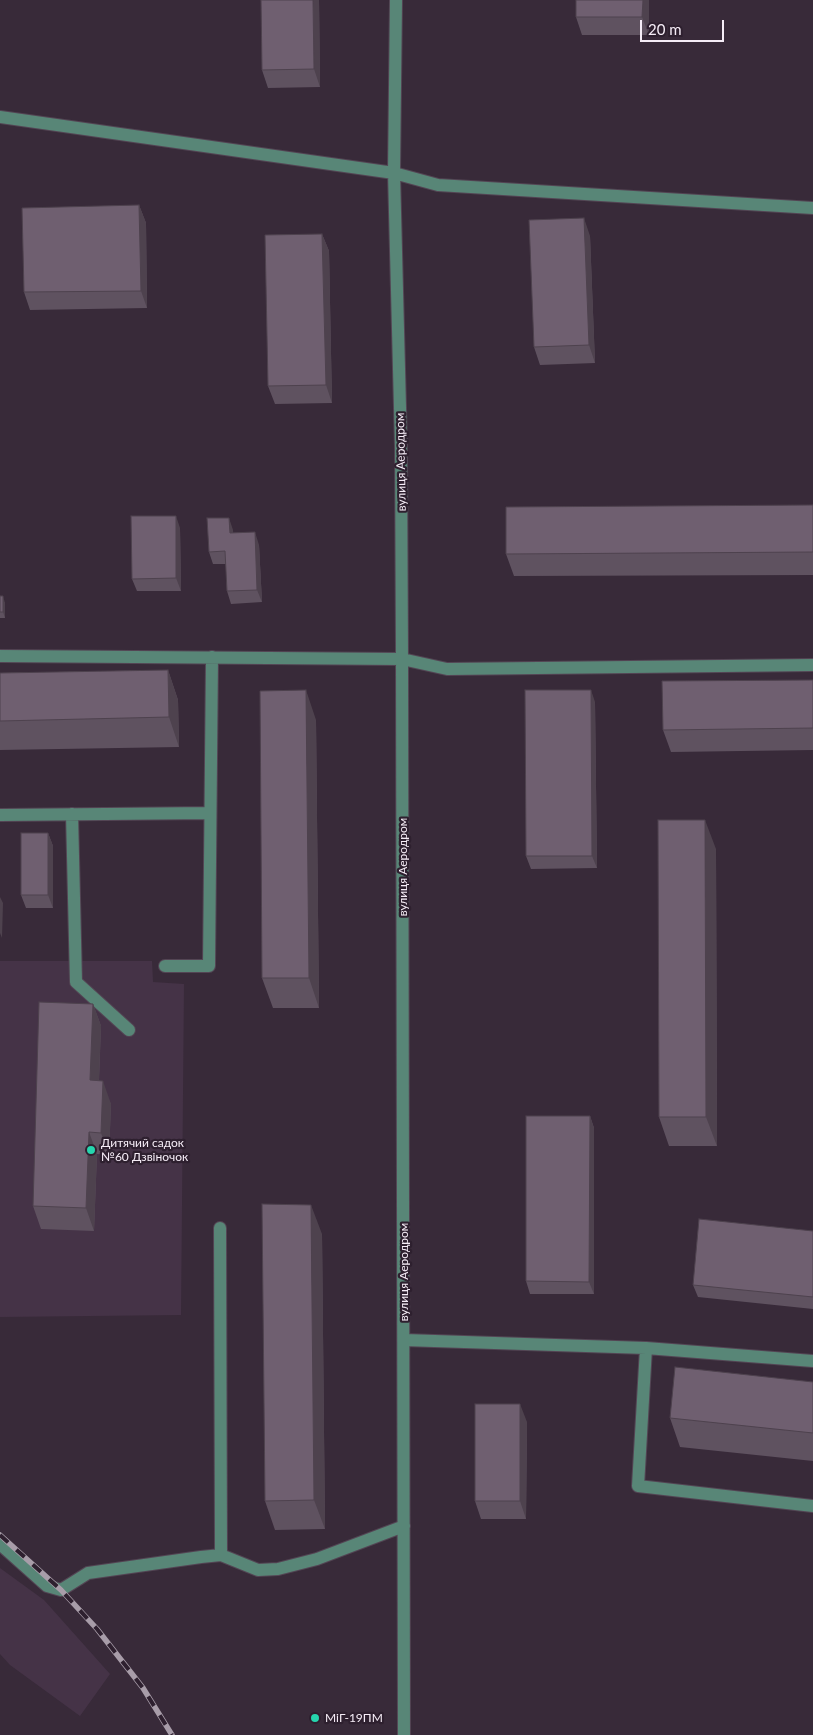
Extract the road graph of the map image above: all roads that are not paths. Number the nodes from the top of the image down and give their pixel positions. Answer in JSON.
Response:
{"nodes":[{"id":1,"x":396,"y":0,"type":"edge"},
{"id":2,"x":0,"y":117,"type":"edge"},
{"id":3,"x":394,"y":173,"type":"junction"},
{"id":4,"x":813,"y":208,"type":"edge"},
{"id":5,"x":0,"y":656,"type":"edge"},
{"id":6,"x":212,"y":657,"type":"junction"},
{"id":7,"x":402,"y":659,"type":"junction"},
{"id":8,"x":813,"y":665,"type":"edge"},
{"id":9,"x":210,"y":813,"type":"junction"},
{"id":10,"x":72,"y":814,"type":"junction"},
{"id":11,"x":0,"y":815,"type":"edge"},
{"id":12,"x":166,"y":966,"type":"dead end"},
{"id":13,"x":128,"y":1030,"type":"dead end"},
{"id":14,"x":220,"y":1228,"type":"dead end"},
{"id":15,"x":404,"y":1340,"type":"junction"},
{"id":16,"x":646,"y":1348,"type":"junction"},
{"id":17,"x":813,"y":1360,"type":"edge"},
{"id":18,"x":813,"y":1506,"type":"edge"},
{"id":19,"x":404,"y":1526,"type":"junction"},
{"id":20,"x":0,"y":1544,"type":"edge"},
{"id":21,"x":221,"y":1555,"type":"junction"},
{"id":22,"x":404,"y":1735,"type":"edge"}],
"edges":[{"from":1,"to":3,"type":"street","name":"вулиця Аеродром"},
{"from":2,"to":3,"type":"street"},
{"from":3,"to":4,"type":"street"},
{"from":3,"to":7,"type":"street","name":"вулиця Аеродром"},
{"from":5,"to":6,"type":"street"},
{"from":6,"to":7,"type":"street"},
{"from":6,"to":9,"type":"street"},
{"from":7,"to":8,"type":"street"},
{"from":7,"to":15,"type":"street","name":"вулиця Аеродром"},
{"from":9,"to":10,"type":"street"},
{"from":9,"to":12,"type":"street"},
{"from":10,"to":11,"type":"street"},
{"from":10,"to":13,"type":"street"},
{"from":14,"to":21,"type":"street"},
{"from":15,"to":16,"type":"street"},
{"from":15,"to":19,"type":"street","name":"вулиця Аеродром"},
{"from":16,"to":17,"type":"street"},
{"from":16,"to":18,"type":"street"},
{"from":19,"to":21,"type":"street"},
{"from":19,"to":22,"type":"street","name":"вулиця Аеродром"},
{"from":20,"to":21,"type":"street"}]}
